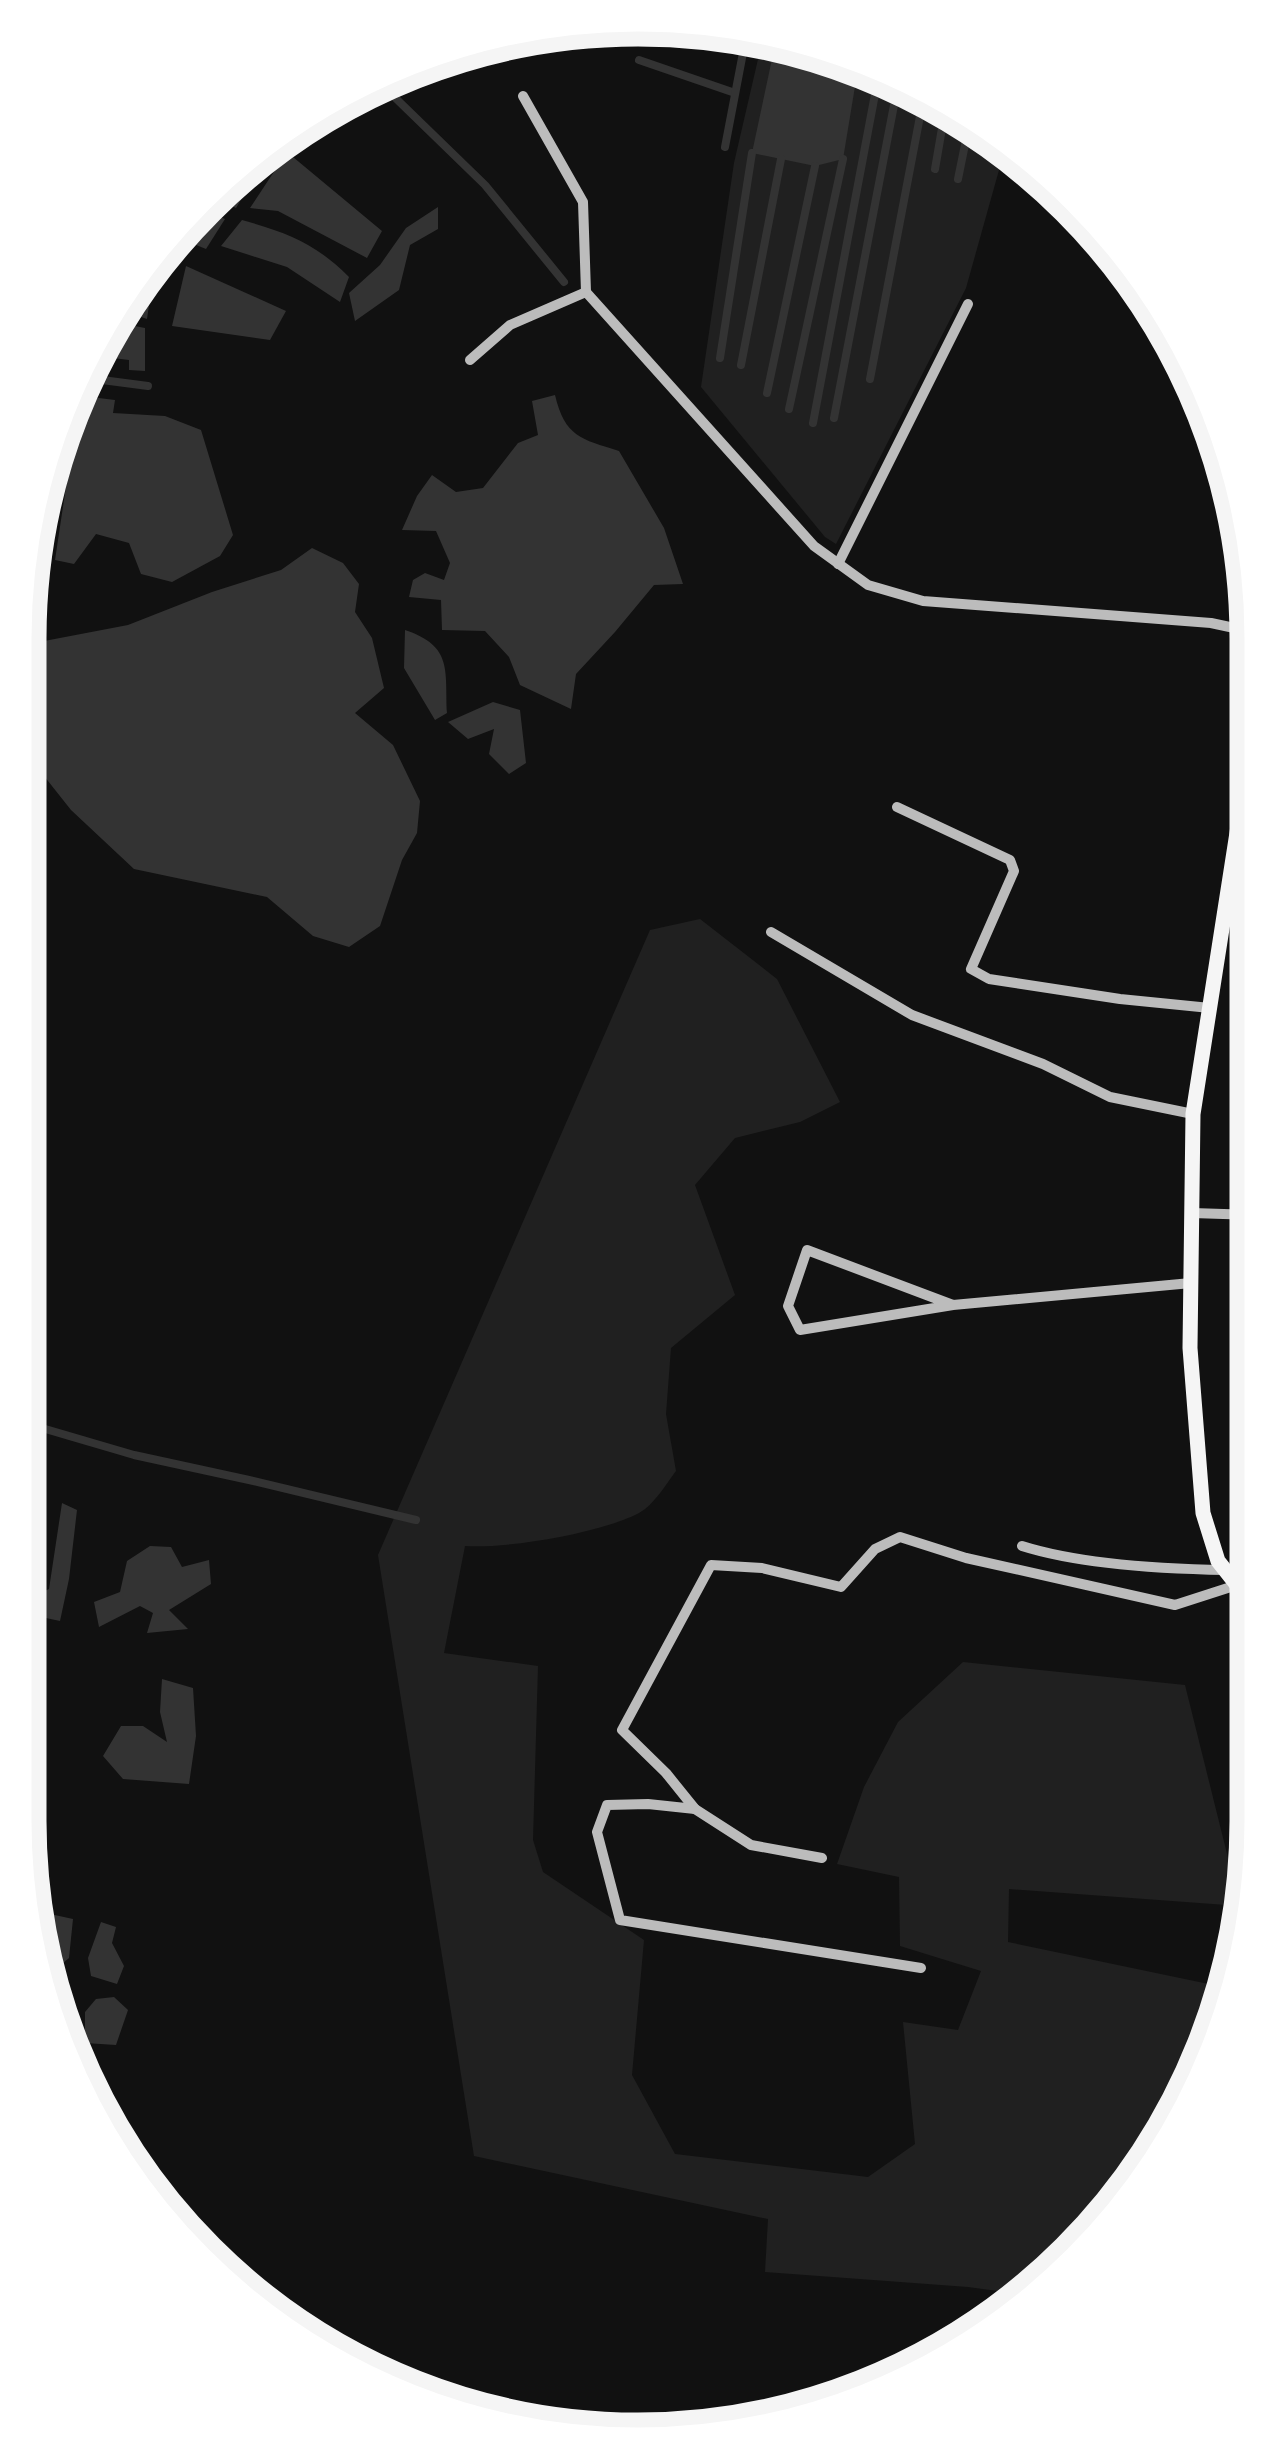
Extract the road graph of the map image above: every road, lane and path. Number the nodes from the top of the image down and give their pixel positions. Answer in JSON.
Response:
{"nodes":[{"id":1,"x":524,"y":96,"type":"dead end"},
{"id":2,"x":586,"y":292,"type":"junction"},
{"id":3,"x":968,"y":304,"type":"dead end"},
{"id":4,"x":470,"y":360,"type":"dead end"},
{"id":5,"x":838,"y":563,"type":"junction"},
{"id":6,"x":1237,"y":629,"type":"edge"},
{"id":7,"x":897,"y":807,"type":"dead end"},
{"id":8,"x":1237,"y":833,"type":"edge"},
{"id":9,"x":771,"y":932,"type":"dead end"},
{"id":10,"x":1210,"y":1008,"type":"junction"},
{"id":11,"x":1193,"y":1114,"type":"junction"},
{"id":12,"x":1192,"y":1213,"type":"junction"},
{"id":13,"x":1237,"y":1214,"type":"edge"},
{"id":14,"x":1191,"y":1283,"type":"junction"},
{"id":15,"x":953,"y":1305,"type":"junction"},
{"id":16,"x":1022,"y":1546,"type":"dead end"},
{"id":17,"x":1226,"y":1570,"type":"junction"},
{"id":18,"x":1237,"y":1584,"type":"edge"},
{"id":19,"x":1237,"y":1585,"type":"edge"},
{"id":20,"x":694,"y":1809,"type":"junction"},
{"id":21,"x":822,"y":1858,"type":"dead end"},
{"id":22,"x":921,"y":1968,"type":"dead end"}],
"edges":[{"from":1,"to":2,"type":"street"},
{"from":2,"to":4,"type":"street"},
{"from":2,"to":5,"type":"street"},
{"from":3,"to":5,"type":"street"},
{"from":5,"to":6,"type":"street"},
{"from":7,"to":10,"type":"street"},
{"from":8,"to":10,"type":"main road"},
{"from":9,"to":11,"type":"street"},
{"from":10,"to":11,"type":"main road"},
{"from":11,"to":12,"type":"main road"},
{"from":12,"to":13,"type":"street"},
{"from":12,"to":14,"type":"main road"},
{"from":14,"to":15,"type":"street"},
{"from":14,"to":17,"type":"main road"},
{"from":15,"to":15,"type":"street"},
{"from":16,"to":17,"type":"street"},
{"from":17,"to":18,"type":"main road"},
{"from":19,"to":20,"type":"street"},
{"from":20,"to":21,"type":"street"},
{"from":20,"to":22,"type":"street"}]}
